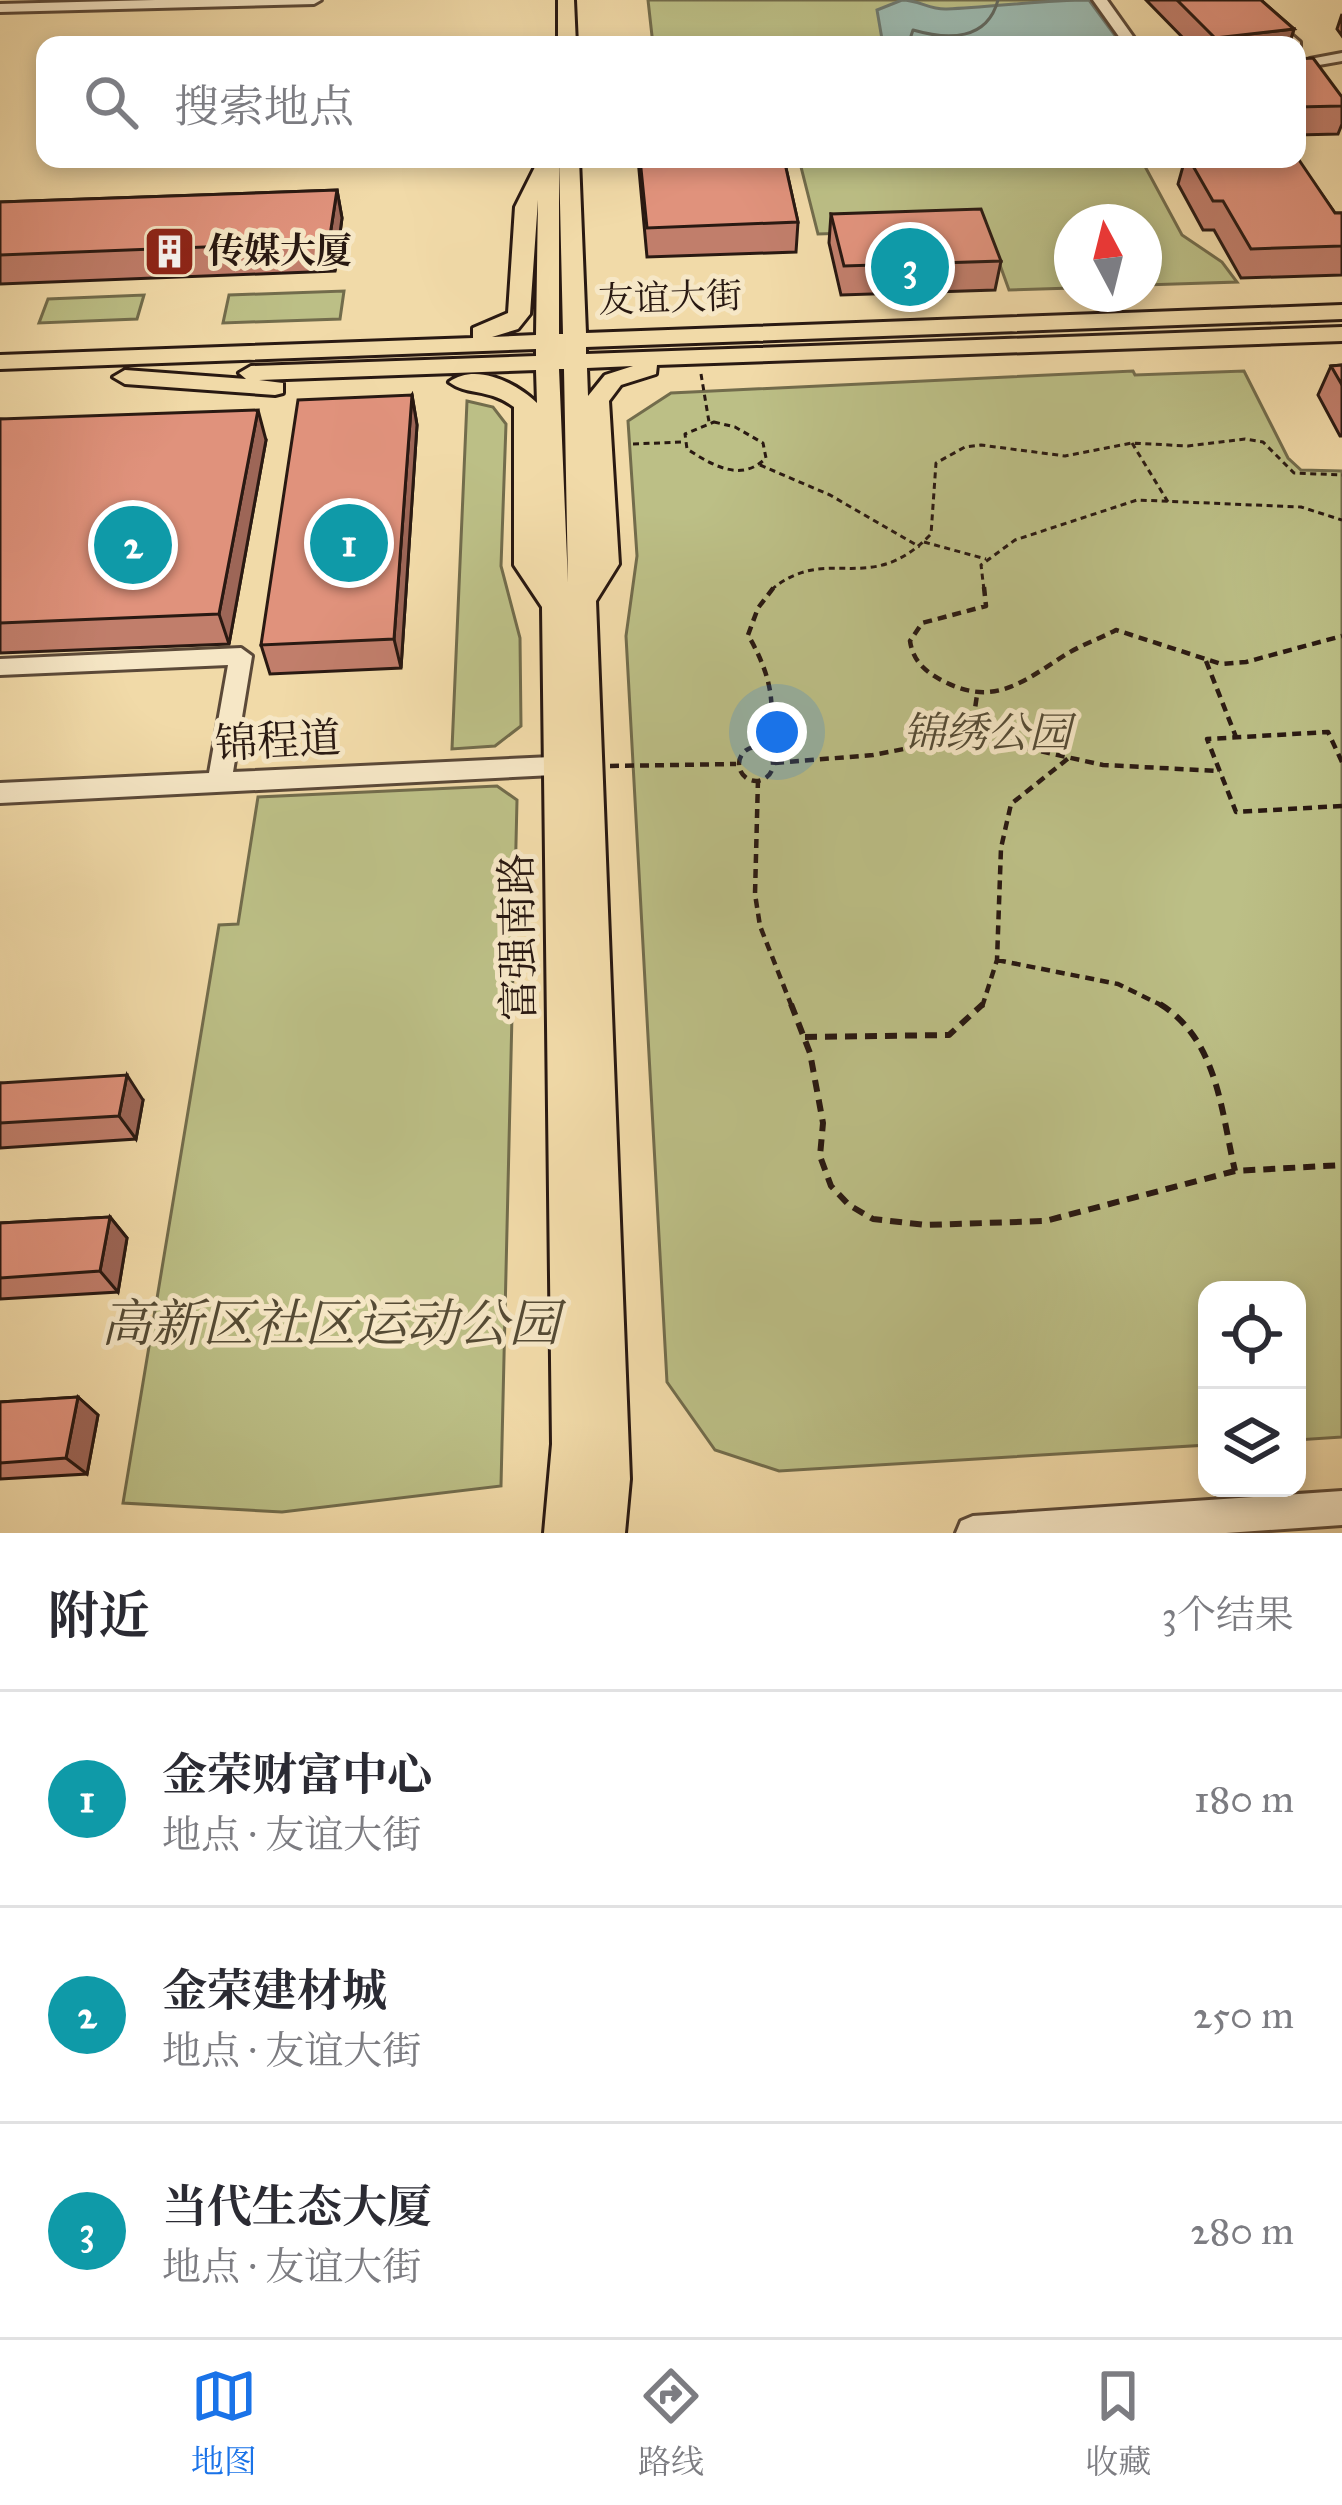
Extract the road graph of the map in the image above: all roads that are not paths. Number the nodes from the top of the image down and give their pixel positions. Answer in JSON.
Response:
{"nodes":[{"id":1,"x":314,"y":0,"type":"edge"},
{"id":2,"x":547,"y":0,"type":"edge"},
{"id":3,"x":566,"y":0,"type":"edge"},
{"id":4,"x":1100,"y":0,"type":"edge"},
{"id":5,"x":1243,"y":0,"type":"edge"},
{"id":6,"x":0,"y":8,"type":"edge"},
{"id":7,"x":548,"y":36,"type":"edge"},
{"id":8,"x":567,"y":36,"type":"edge"},
{"id":9,"x":1126,"y":36,"type":"edge"},
{"id":10,"x":1284,"y":36,"type":"edge"},
{"id":11,"x":1306,"y":54,"type":"edge"},
{"id":12,"x":1342,"y":57,"type":"edge"},
{"id":13,"x":1315,"y":62,"type":"junction"},
{"id":14,"x":1306,"y":68,"type":"edge"},
{"id":15,"x":543,"y":168,"type":"edge"},
{"id":16,"x":549,"y":168,"type":"edge"},
{"id":17,"x":569,"y":168,"type":"edge"},
{"id":18,"x":1342,"y":312,"type":"edge"},
{"id":19,"x":1342,"y":334,"type":"edge"},
{"id":20,"x":561,"y":350,"type":"junction"},
{"id":21,"x":158,"y":357,"type":"junction"},
{"id":22,"x":671,"y":358,"type":"junction"},
{"id":23,"x":0,"y":362,"type":"edge"},
{"id":24,"x":125,"y":376,"type":"junction"},
{"id":25,"x":0,"y":382,"type":"edge"},
{"id":26,"x":567,"y":606,"type":"junction"},
{"id":27,"x":0,"y":667,"type":"edge"},
{"id":28,"x":573,"y":765,"type":"junction"},
{"id":29,"x":219,"y":783,"type":"junction"},
{"id":30,"x":0,"y":793,"type":"edge"},
{"id":31,"x":1342,"y":1508,"type":"edge"},
{"id":32,"x":566,"y":1533,"type":"edge"},
{"id":33,"x":603,"y":1533,"type":"edge"},
{"id":34,"x":973,"y":1533,"type":"edge"}],
"edges":[{"from":1,"to":6,"type":"street"},
{"from":2,"to":7,"type":"main road"},
{"from":3,"to":8,"type":"main road"},
{"from":4,"to":9,"type":"street"},
{"from":5,"to":10,"type":"street"},
{"from":11,"to":13,"type":"street"},
{"from":12,"to":13,"type":"street"},
{"from":13,"to":14,"type":"street"},
{"from":15,"to":21,"type":"main road"},
{"from":16,"to":20,"type":"main road"},
{"from":17,"to":20,"type":"main road"},
{"from":18,"to":20,"type":"main road","name":"友谊大街"},
{"from":19,"to":22,"type":"main road","name":"友谊大街"},
{"from":20,"to":21,"type":"main road","name":"友谊大街"},
{"from":20,"to":22,"type":"main road","name":"友谊大街"},
{"from":20,"to":24,"type":"main road","name":"友谊大街"},
{"from":20,"to":26,"type":"main road","name":"富强南路"},
{"from":21,"to":23,"type":"main road","name":"友谊大街"},
{"from":22,"to":26,"type":"main road"},
{"from":24,"to":25,"type":"main road","name":"友谊大街"},
{"from":24,"to":26,"type":"main road"},
{"from":26,"to":28,"type":"main road","name":"富强南路"},
{"from":27,"to":29,"type":"street"},
{"from":28,"to":29,"type":"street","name":"锦程道"},
{"from":28,"to":32,"type":"main road","name":"富强南路"},
{"from":28,"to":33,"type":"main road","name":"富强南路"},
{"from":29,"to":30,"type":"street","name":"锦程道"},
{"from":31,"to":34,"type":"street"}]}
